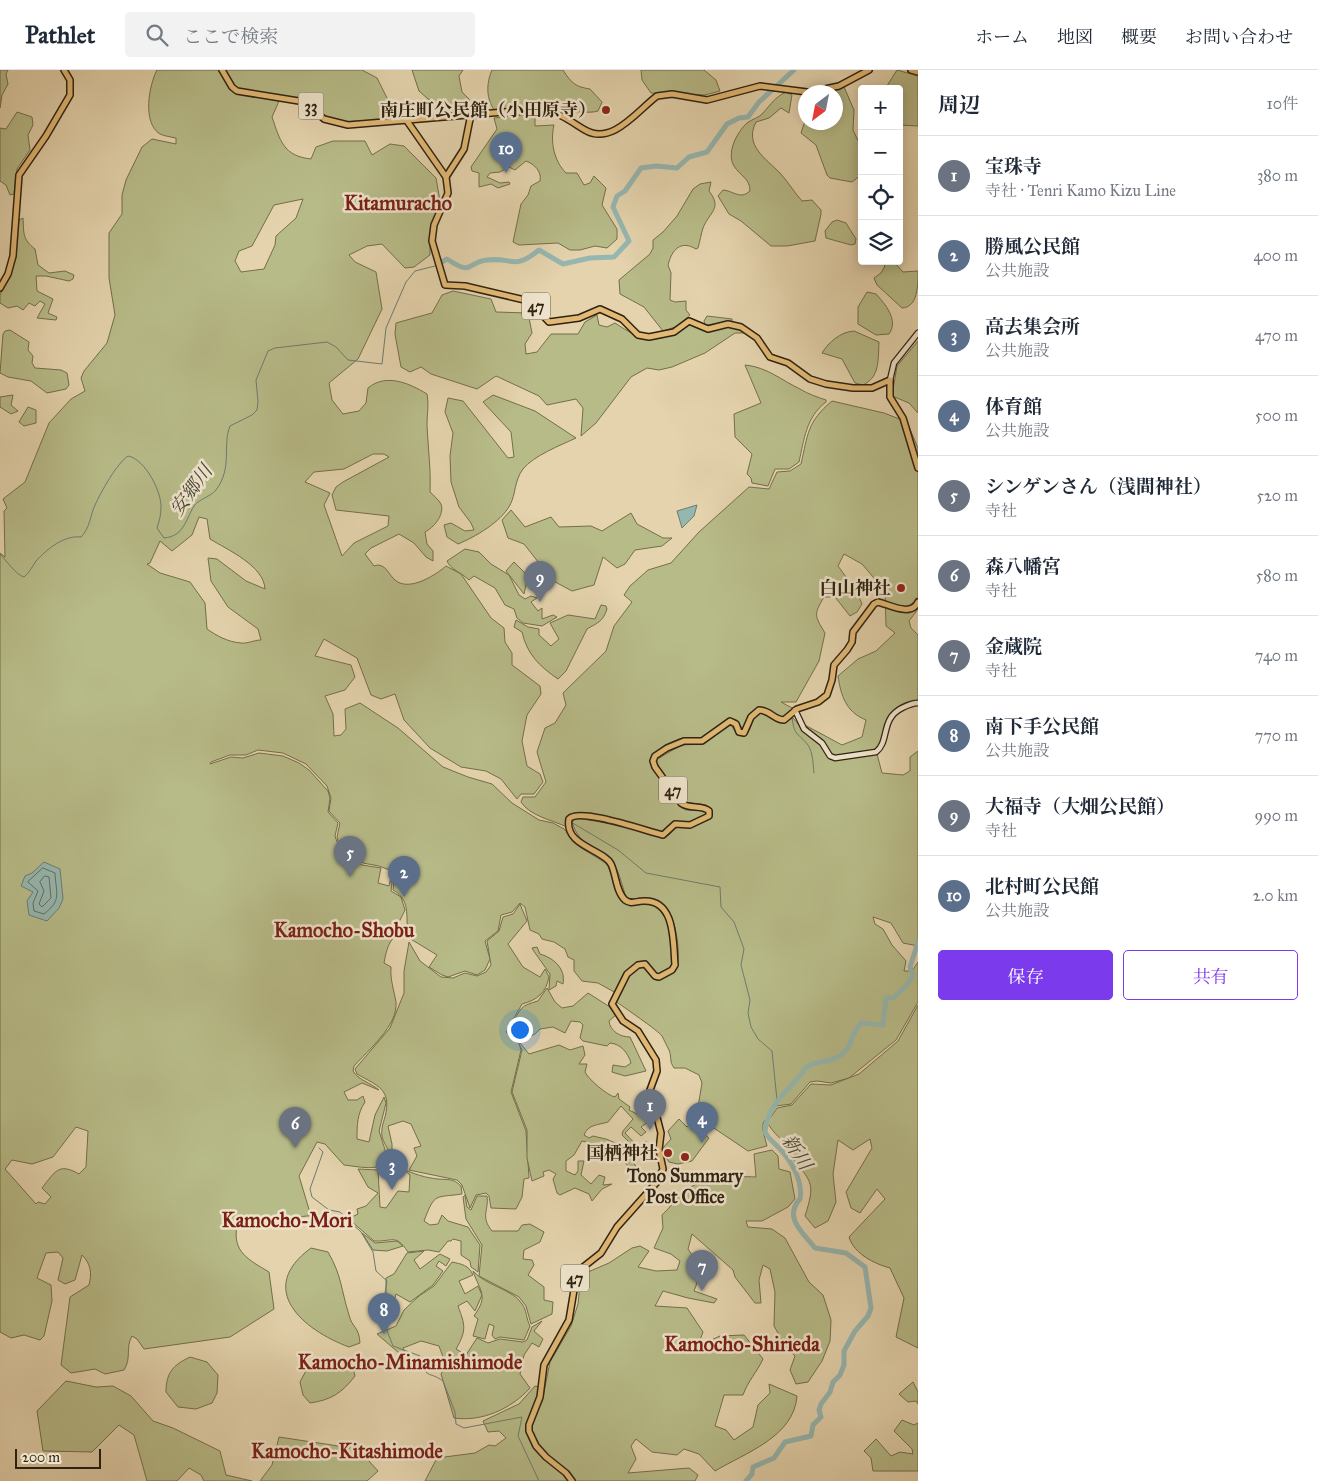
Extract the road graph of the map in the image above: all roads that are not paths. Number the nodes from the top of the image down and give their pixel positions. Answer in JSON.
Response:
{"nodes":[{"id":1,"x":64,"y":70,"type":"edge"},
{"id":2,"x":222,"y":70,"type":"edge"},
{"id":3,"x":869,"y":70,"type":"edge"},
{"id":4,"x":911,"y":70,"type":"edge"},
{"id":5,"x":918,"y":72,"type":"edge"},
{"id":6,"x":841,"y":85,"type":"edge"},
{"id":7,"x":798,"y":91,"type":"edge"},
{"id":8,"x":472,"y":114,"type":"junction"},
{"id":9,"x":407,"y":121,"type":"junction"},
{"id":10,"x":446,"y":177,"type":"junction"},
{"id":11,"x":0,"y":288,"type":"edge"},
{"id":12,"x":918,"y":332,"type":"edge"},
{"id":13,"x":890,"y":380,"type":"junction"},
{"id":14,"x":918,"y":468,"type":"edge"},
{"id":15,"x":918,"y":602,"type":"edge"},
{"id":16,"x":918,"y":703,"type":"edge"},
{"id":17,"x":795,"y":710,"type":"junction"},
{"id":18,"x":572,"y":1481,"type":"edge"}],
"edges":[{"from":1,"to":11,"type":"main road"},
{"from":2,"to":9,"type":"main road","number":"33"},
{"from":3,"to":6,"type":"main road","number":"33"},
{"from":4,"to":5,"type":"main road"},
{"from":7,"to":8,"type":"main road","number":"33"},
{"from":8,"to":9,"type":"main road","number":"33"},
{"from":8,"to":10,"type":"main road","number":"47"},
{"from":9,"to":10,"type":"main road"},
{"from":10,"to":13,"type":"main road","number":"47"},
{"from":12,"to":13,"type":"main road"},
{"from":13,"to":14,"type":"main road"},
{"from":15,"to":17,"type":"main road","number":"47"},
{"from":16,"to":17,"type":"main road"},
{"from":17,"to":18,"type":"main road","number":"47"}]}
